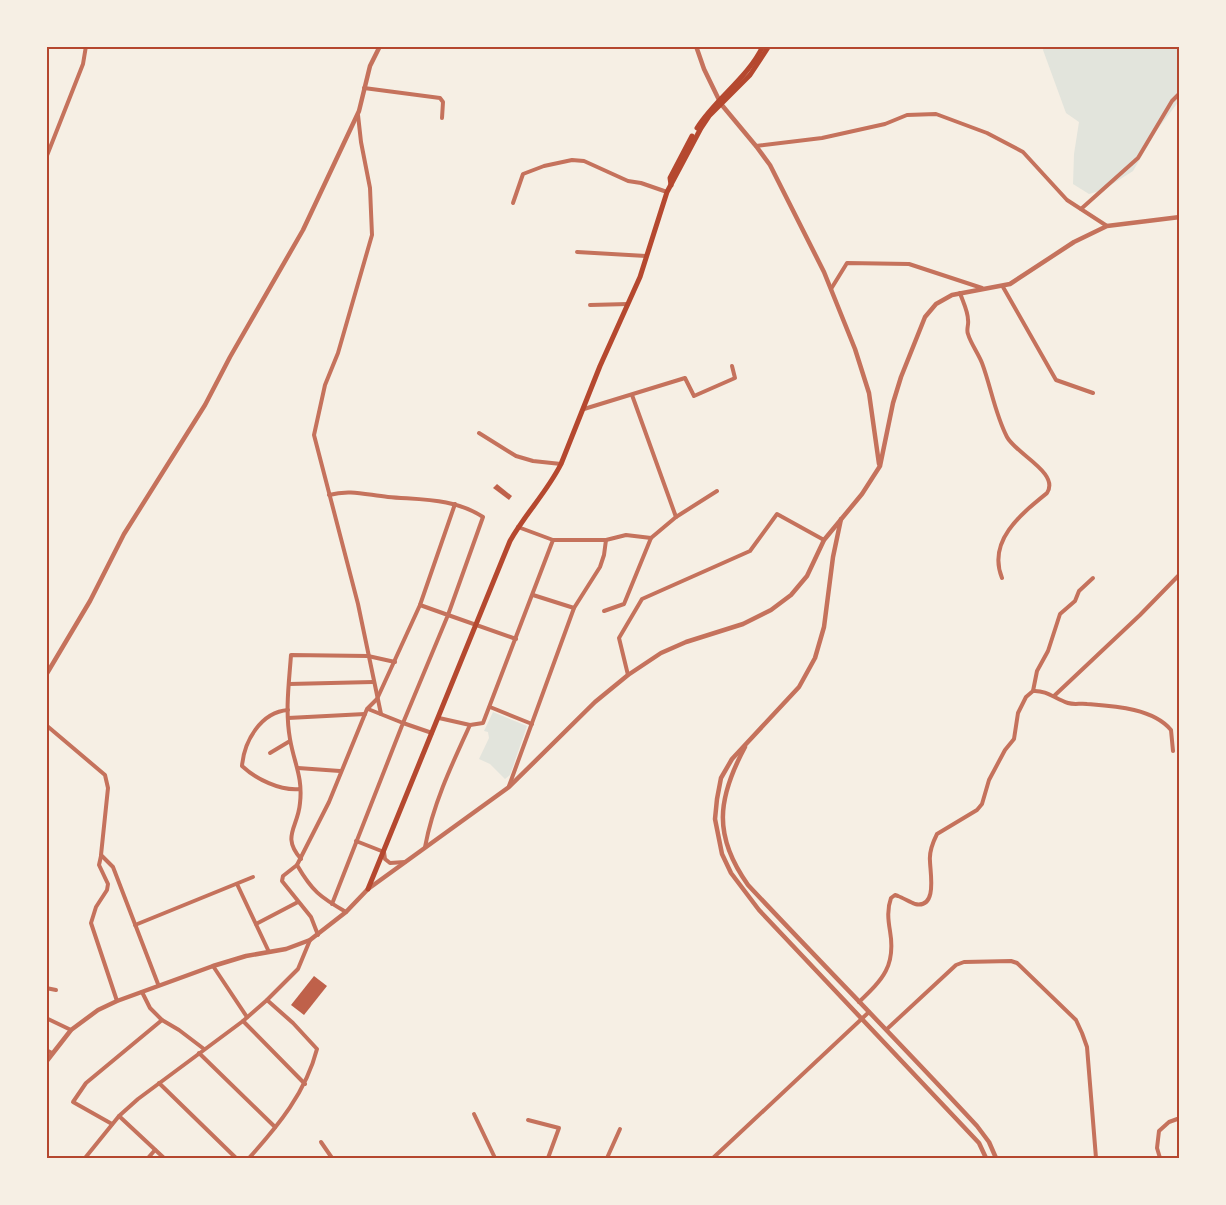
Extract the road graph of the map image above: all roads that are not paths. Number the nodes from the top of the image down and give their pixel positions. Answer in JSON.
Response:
{"nodes":[{"id":1,"x":86,"y":46,"type":"edge"},
{"id":2,"x":380,"y":46,"type":"edge"},
{"id":3,"x":696,"y":46,"type":"edge"},
{"id":4,"x":764,"y":46,"type":"edge"},
{"id":5,"x":769,"y":46,"type":"edge"},
{"id":6,"x":363,"y":88,"type":"junction"},
{"id":7,"x":1179,"y":93,"type":"edge"},
{"id":8,"x":720,"y":102,"type":"junction"},
{"id":9,"x":358,"y":111,"type":"junction"},
{"id":10,"x":442,"y":118,"type":"dead end"},
{"id":11,"x":756,"y":146,"type":"junction"},
{"id":12,"x":46,"y":158,"type":"edge"},
{"id":13,"x":667,"y":192,"type":"junction"},
{"id":14,"x":513,"y":203,"type":"dead end"},
{"id":15,"x":1081,"y":209,"type":"junction"},
{"id":16,"x":1179,"y":216,"type":"edge"},
{"id":17,"x":1107,"y":226,"type":"junction"},
{"id":18,"x":577,"y":252,"type":"dead end"},
{"id":19,"x":646,"y":256,"type":"junction"},
{"id":20,"x":1003,"y":287,"type":"junction"},
{"id":21,"x":831,"y":289,"type":"junction"},
{"id":22,"x":986,"y":290,"type":"junction"},
{"id":23,"x":960,"y":293,"type":"junction"},
{"id":24,"x":629,"y":304,"type":"junction"},
{"id":25,"x":590,"y":305,"type":"dead end"},
{"id":26,"x":732,"y":366,"type":"dead end"},
{"id":27,"x":1093,"y":393,"type":"dead end"},
{"id":28,"x":632,"y":395,"type":"junction"},
{"id":29,"x":584,"y":410,"type":"junction"},
{"id":30,"x":479,"y":433,"type":"dead end"},
{"id":31,"x":561,"y":464,"type":"junction"},
{"id":32,"x":880,"y":466,"type":"junction"},
{"id":33,"x":717,"y":491,"type":"dead end"},
{"id":34,"x":328,"y":495,"type":"junction"},
{"id":35,"x":455,"y":504,"type":"junction"},
{"id":36,"x":676,"y":517,"type":"junction"},
{"id":37,"x":841,"y":519,"type":"junction"},
{"id":38,"x":518,"y":527,"type":"junction"},
{"id":39,"x":651,"y":538,"type":"junction"},
{"id":40,"x":553,"y":540,"type":"junction"},
{"id":41,"x":606,"y":540,"type":"junction"},
{"id":42,"x":824,"y":540,"type":"junction"},
{"id":43,"x":1179,"y":574,"type":"edge"},
{"id":44,"x":1002,"y":578,"type":"dead end"},
{"id":45,"x":1093,"y":578,"type":"dead end"},
{"id":46,"x":533,"y":596,"type":"junction"},
{"id":47,"x":420,"y":605,"type":"junction"},
{"id":48,"x":574,"y":608,"type":"junction"},
{"id":49,"x":604,"y":611,"type":"dead end"},
{"id":50,"x":448,"y":615,"type":"junction"},
{"id":51,"x":476,"y":624,"type":"junction"},
{"id":52,"x":516,"y":639,"type":"junction"},
{"id":53,"x":368,"y":656,"type":"junction"},
{"id":54,"x":394,"y":662,"type":"junction"},
{"id":55,"x":46,"y":675,"type":"edge"},
{"id":56,"x":628,"y":675,"type":"junction"},
{"id":57,"x":373,"y":682,"type":"junction"},
{"id":58,"x":289,"y":684,"type":"junction"},
{"id":59,"x":1033,"y":691,"type":"junction"},
{"id":60,"x":1054,"y":696,"type":"junction"},
{"id":61,"x":377,"y":699,"type":"junction"},
{"id":62,"x":490,"y":707,"type":"junction"},
{"id":63,"x":367,"y":709,"type":"junction"},
{"id":64,"x":288,"y":710,"type":"junction"},
{"id":65,"x":365,"y":714,"type":"junction"},
{"id":66,"x":381,"y":714,"type":"junction"},
{"id":67,"x":288,"y":718,"type":"junction"},
{"id":68,"x":438,"y":718,"type":"junction"},
{"id":69,"x":404,"y":723,"type":"junction"},
{"id":70,"x":532,"y":724,"type":"junction"},
{"id":71,"x":46,"y":725,"type":"edge"},
{"id":72,"x":470,"y":725,"type":"junction"},
{"id":73,"x":432,"y":734,"type":"junction"},
{"id":74,"x":290,"y":741,"type":"junction"},
{"id":75,"x":748,"y":742,"type":"junction"},
{"id":76,"x":1173,"y":751,"type":"dead end"},
{"id":77,"x":270,"y":753,"type":"dead end"},
{"id":78,"x":298,"y":768,"type":"junction"},
{"id":79,"x":340,"y":771,"type":"junction"},
{"id":80,"x":509,"y":787,"type":"junction"},
{"id":81,"x":300,"y":789,"type":"junction"},
{"id":82,"x":356,"y":841,"type":"junction"},
{"id":83,"x":425,"y":847,"type":"junction"},
{"id":84,"x":384,"y":852,"type":"junction"},
{"id":85,"x":101,"y":855,"type":"junction"},
{"id":86,"x":301,"y":859,"type":"junction"},
{"id":87,"x":405,"y":862,"type":"junction"},
{"id":88,"x":297,"y":865,"type":"junction"},
{"id":89,"x":253,"y":876,"type":"dead end"},
{"id":90,"x":237,"y":884,"type":"junction"},
{"id":91,"x":368,"y":889,"type":"junction"},
{"id":92,"x":298,"y":902,"type":"junction"},
{"id":93,"x":332,"y":904,"type":"junction"},
{"id":94,"x":346,"y":912,"type":"junction"},
{"id":95,"x":256,"y":924,"type":"junction"},
{"id":96,"x":135,"y":925,"type":"junction"},
{"id":97,"x":318,"y":935,"type":"junction"},
{"id":98,"x":310,"y":940,"type":"junction"},
{"id":99,"x":270,"y":952,"type":"junction"},
{"id":100,"x":213,"y":966,"type":"junction"},
{"id":101,"x":158,"y":984,"type":"junction"},
{"id":102,"x":46,"y":988,"type":"edge"},
{"id":103,"x":56,"y":990,"type":"dead end"},
{"id":104,"x":141,"y":991,"type":"junction"},
{"id":105,"x":267,"y":1000,"type":"junction"},
{"id":106,"x":117,"y":1001,"type":"junction"},
{"id":107,"x":859,"y":1002,"type":"junction"},
{"id":108,"x":869,"y":1012,"type":"junction"},
{"id":109,"x":46,"y":1018,"type":"edge"},
{"id":110,"x":862,"y":1018,"type":"junction"},
{"id":111,"x":245,"y":1019,"type":"junction"},
{"id":112,"x":162,"y":1020,"type":"junction"},
{"id":113,"x":887,"y":1029,"type":"junction"},
{"id":114,"x":71,"y":1030,"type":"junction"},
{"id":115,"x":204,"y":1049,"type":"junction"},
{"id":116,"x":46,"y":1050,"type":"edge"},
{"id":117,"x":52,"y":1053,"type":"junction"},
{"id":118,"x":199,"y":1053,"type":"junction"},
{"id":119,"x":46,"y":1062,"type":"edge"},
{"id":120,"x":159,"y":1083,"type":"junction"},
{"id":121,"x":305,"y":1084,"type":"junction"},
{"id":122,"x":474,"y":1114,"type":"dead end"},
{"id":123,"x":119,"y":1116,"type":"junction"},
{"id":124,"x":1179,"y":1118,"type":"edge"},
{"id":125,"x":528,"y":1120,"type":"dead end"},
{"id":126,"x":112,"y":1124,"type":"junction"},
{"id":127,"x":275,"y":1127,"type":"junction"},
{"id":128,"x":620,"y":1129,"type":"dead end"},
{"id":129,"x":321,"y":1142,"type":"dead end"},
{"id":130,"x":155,"y":1150,"type":"junction"},
{"id":131,"x":85,"y":1158,"type":"edge"},
{"id":132,"x":148,"y":1158,"type":"edge"},
{"id":133,"x":164,"y":1158,"type":"edge"},
{"id":134,"x":236,"y":1158,"type":"edge"},
{"id":135,"x":249,"y":1158,"type":"edge"},
{"id":136,"x":332,"y":1158,"type":"edge"},
{"id":137,"x":495,"y":1158,"type":"edge"},
{"id":138,"x":548,"y":1158,"type":"edge"},
{"id":139,"x":607,"y":1158,"type":"edge"},
{"id":140,"x":712,"y":1158,"type":"edge"},
{"id":141,"x":986,"y":1158,"type":"edge"},
{"id":142,"x":996,"y":1158,"type":"edge"},
{"id":143,"x":1096,"y":1158,"type":"edge"},
{"id":144,"x":1160,"y":1158,"type":"edge"}],
"edges":[{"from":1,"to":12,"type":"street"},
{"from":2,"to":6,"type":"street"},
{"from":3,"to":8,"type":"street"},
{"from":4,"to":8,"type":"main road"},
{"from":5,"to":8,"type":"main road"},
{"from":6,"to":9,"type":"street"},
{"from":6,"to":10,"type":"street"},
{"from":7,"to":15,"type":"street"},
{"from":8,"to":11,"type":"street"},
{"from":8,"to":13,"type":"main road"},
{"from":9,"to":34,"type":"street"},
{"from":9,"to":55,"type":"street"},
{"from":11,"to":15,"type":"street"},
{"from":11,"to":21,"type":"street"},
{"from":13,"to":14,"type":"street"},
{"from":13,"to":19,"type":"main road"},
{"from":15,"to":17,"type":"street"},
{"from":16,"to":17,"type":"street"},
{"from":17,"to":20,"type":"street"},
{"from":18,"to":19,"type":"street"},
{"from":19,"to":24,"type":"main road"},
{"from":20,"to":22,"type":"street"},
{"from":20,"to":27,"type":"street"},
{"from":21,"to":22,"type":"street"},
{"from":21,"to":32,"type":"street"},
{"from":22,"to":23,"type":"street"},
{"from":23,"to":32,"type":"street"},
{"from":23,"to":44,"type":"street"},
{"from":24,"to":25,"type":"street"},
{"from":24,"to":29,"type":"main road"},
{"from":26,"to":28,"type":"street"},
{"from":28,"to":29,"type":"street"},
{"from":28,"to":36,"type":"street"},
{"from":29,"to":31,"type":"main road"},
{"from":30,"to":31,"type":"street"},
{"from":31,"to":38,"type":"main road"},
{"from":32,"to":37,"type":"street"},
{"from":33,"to":36,"type":"street"},
{"from":34,"to":35,"type":"street"},
{"from":34,"to":53,"type":"street"},
{"from":35,"to":47,"type":"street"},
{"from":35,"to":50,"type":"street"},
{"from":36,"to":39,"type":"street"},
{"from":37,"to":42,"type":"street"},
{"from":37,"to":75,"type":"street"},
{"from":38,"to":40,"type":"street"},
{"from":38,"to":51,"type":"main road"},
{"from":39,"to":41,"type":"street"},
{"from":39,"to":49,"type":"street"},
{"from":40,"to":41,"type":"street"},
{"from":40,"to":46,"type":"street"},
{"from":41,"to":48,"type":"street"},
{"from":42,"to":56,"type":"street"},
{"from":42,"to":56,"type":"street"},
{"from":43,"to":60,"type":"street"},
{"from":45,"to":59,"type":"street"},
{"from":46,"to":48,"type":"street"},
{"from":46,"to":52,"type":"street"},
{"from":47,"to":50,"type":"street"},
{"from":47,"to":54,"type":"street"},
{"from":48,"to":70,"type":"street"},
{"from":50,"to":51,"type":"street"},
{"from":50,"to":69,"type":"street"},
{"from":51,"to":52,"type":"street"},
{"from":51,"to":68,"type":"main road"},
{"from":52,"to":62,"type":"street"},
{"from":53,"to":54,"type":"street"},
{"from":53,"to":57,"type":"street"},
{"from":53,"to":58,"type":"street"},
{"from":54,"to":61,"type":"street"},
{"from":56,"to":80,"type":"street"},
{"from":57,"to":58,"type":"street"},
{"from":57,"to":61,"type":"street"},
{"from":58,"to":64,"type":"street"},
{"from":59,"to":60,"type":"street"},
{"from":59,"to":107,"type":"street"},
{"from":60,"to":76,"type":"street"},
{"from":61,"to":63,"type":"street"},
{"from":61,"to":66,"type":"street"},
{"from":62,"to":70,"type":"street"},
{"from":62,"to":72,"type":"street"},
{"from":63,"to":65,"type":"street"},
{"from":63,"to":66,"type":"street"},
{"from":64,"to":67,"type":"street"},
{"from":64,"to":81,"type":"street"},
{"from":65,"to":67,"type":"street"},
{"from":65,"to":79,"type":"street"},
{"from":66,"to":69,"type":"street"},
{"from":67,"to":74,"type":"street"},
{"from":68,"to":72,"type":"street"},
{"from":68,"to":73,"type":"main road"},
{"from":69,"to":73,"type":"street"},
{"from":69,"to":82,"type":"street"},
{"from":70,"to":80,"type":"street"},
{"from":71,"to":85,"type":"street"},
{"from":72,"to":83,"type":"street"},
{"from":73,"to":84,"type":"main road"},
{"from":74,"to":77,"type":"street"},
{"from":74,"to":78,"type":"street"},
{"from":75,"to":107,"type":"street"},
{"from":75,"to":110,"type":"street"},
{"from":78,"to":79,"type":"street"},
{"from":78,"to":81,"type":"street"},
{"from":79,"to":86,"type":"street"},
{"from":80,"to":83,"type":"street"},
{"from":81,"to":86,"type":"street"},
{"from":82,"to":84,"type":"street"},
{"from":82,"to":93,"type":"street"},
{"from":83,"to":87,"type":"street"},
{"from":84,"to":87,"type":"street"},
{"from":84,"to":91,"type":"main road"},
{"from":85,"to":96,"type":"street"},
{"from":85,"to":106,"type":"street"},
{"from":86,"to":88,"type":"street"},
{"from":87,"to":91,"type":"street"},
{"from":88,"to":92,"type":"street"},
{"from":88,"to":93,"type":"street"},
{"from":89,"to":90,"type":"street"},
{"from":90,"to":95,"type":"street"},
{"from":90,"to":96,"type":"street"},
{"from":91,"to":94,"type":"street"},
{"from":92,"to":95,"type":"street"},
{"from":92,"to":97,"type":"street"},
{"from":93,"to":94,"type":"street"},
{"from":94,"to":97,"type":"street"},
{"from":95,"to":99,"type":"street"},
{"from":96,"to":101,"type":"street"},
{"from":97,"to":98,"type":"street"},
{"from":98,"to":99,"type":"street"},
{"from":98,"to":105,"type":"street"},
{"from":99,"to":100,"type":"street"},
{"from":100,"to":101,"type":"street"},
{"from":100,"to":111,"type":"street"},
{"from":101,"to":104,"type":"street"},
{"from":102,"to":103,"type":"street"},
{"from":104,"to":106,"type":"street"},
{"from":104,"to":112,"type":"street"},
{"from":105,"to":111,"type":"street"},
{"from":105,"to":121,"type":"street"},
{"from":106,"to":114,"type":"street"},
{"from":107,"to":108,"type":"street"},
{"from":108,"to":110,"type":"street"},
{"from":108,"to":113,"type":"street"},
{"from":109,"to":114,"type":"street"},
{"from":110,"to":140,"type":"street"},
{"from":110,"to":141,"type":"street"},
{"from":111,"to":115,"type":"street"},
{"from":111,"to":121,"type":"street"},
{"from":112,"to":115,"type":"street"},
{"from":112,"to":126,"type":"street"},
{"from":113,"to":142,"type":"street"},
{"from":113,"to":143,"type":"street"},
{"from":114,"to":117,"type":"street"},
{"from":115,"to":118,"type":"street"},
{"from":116,"to":117,"type":"street"},
{"from":117,"to":119,"type":"street"},
{"from":118,"to":120,"type":"street"},
{"from":118,"to":127,"type":"street"},
{"from":120,"to":123,"type":"street"},
{"from":120,"to":134,"type":"street"},
{"from":121,"to":127,"type":"street"},
{"from":122,"to":137,"type":"street"},
{"from":123,"to":126,"type":"street"},
{"from":123,"to":130,"type":"street"},
{"from":124,"to":144,"type":"street"},
{"from":125,"to":138,"type":"street"},
{"from":126,"to":131,"type":"street"},
{"from":127,"to":135,"type":"street"},
{"from":128,"to":139,"type":"street"},
{"from":129,"to":136,"type":"street"},
{"from":130,"to":132,"type":"street"},
{"from":130,"to":133,"type":"street"}]}
